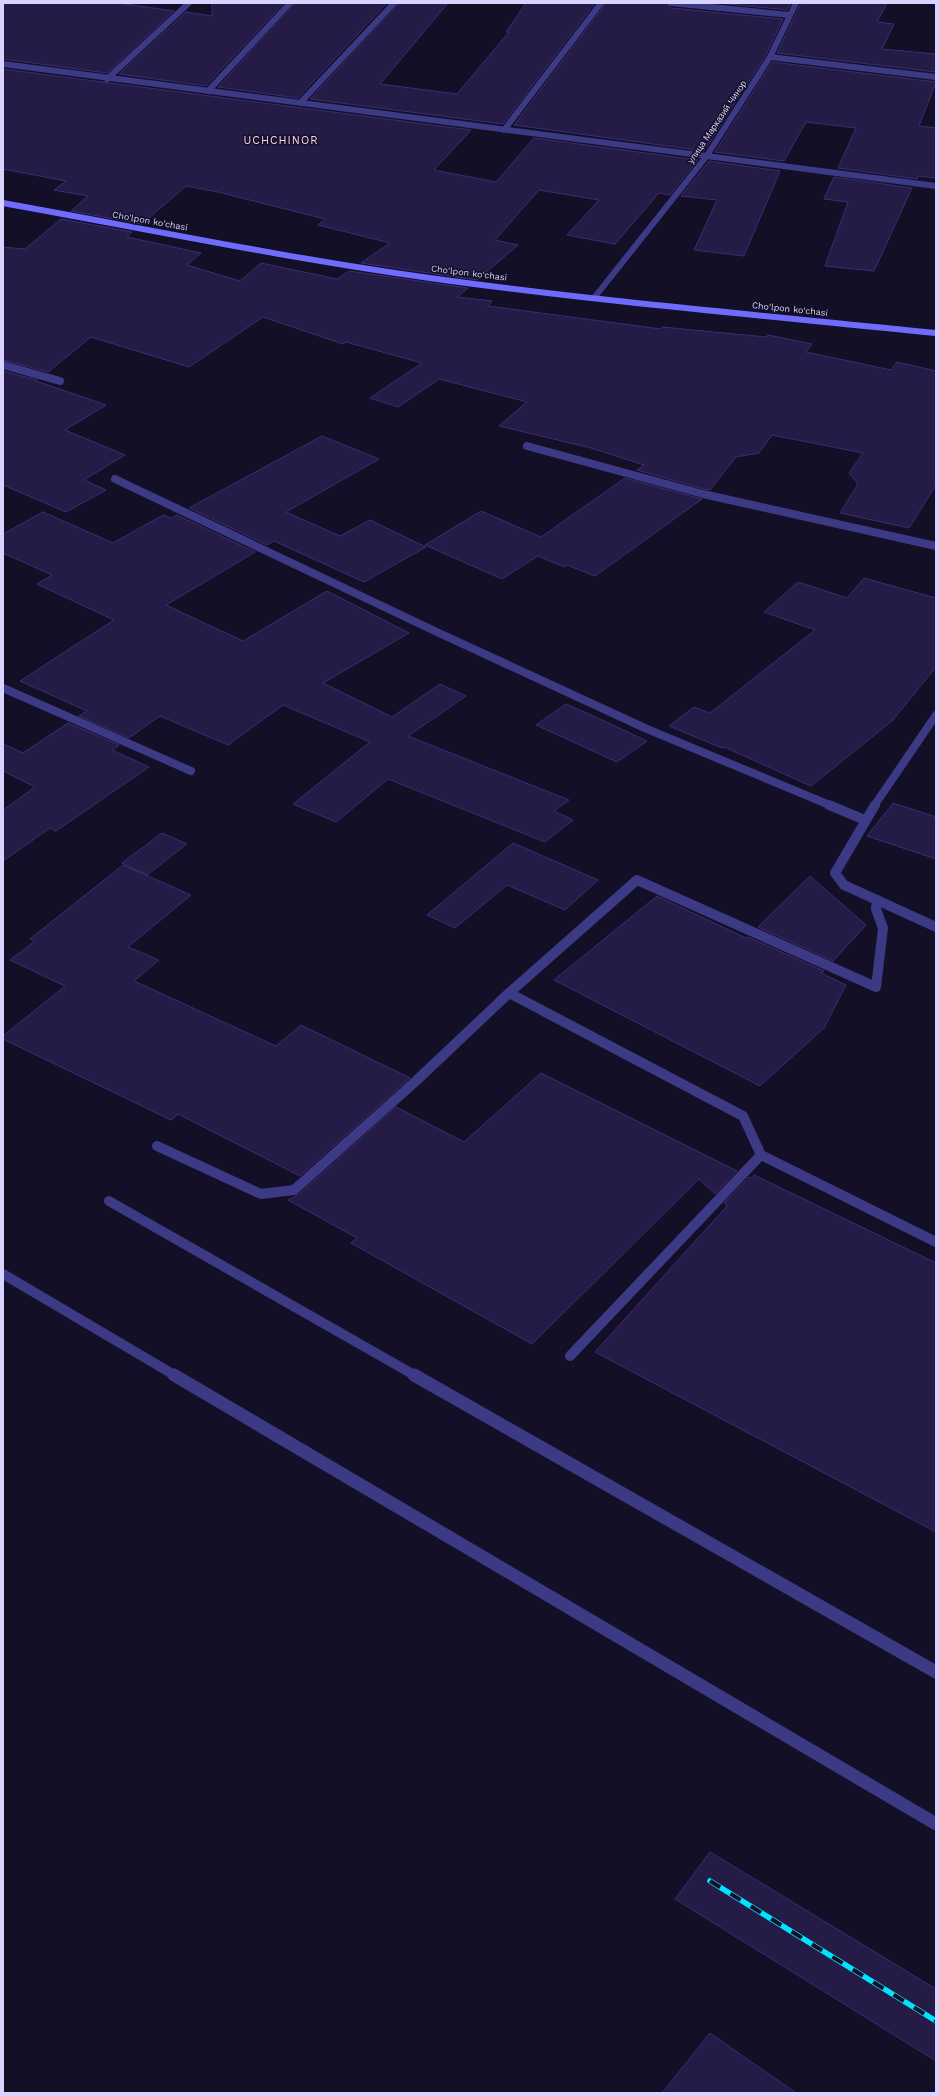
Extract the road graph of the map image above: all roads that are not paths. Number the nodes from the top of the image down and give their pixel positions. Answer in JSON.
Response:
{"nodes":[{"id":1,"x":188,"y":3,"type":"edge"},
{"id":2,"x":290,"y":3,"type":"edge"},
{"id":3,"x":394,"y":3,"type":"edge"},
{"id":4,"x":601,"y":3,"type":"edge"},
{"id":5,"x":671,"y":3,"type":"edge"},
{"id":6,"x":796,"y":3,"type":"edge"},
{"id":7,"x":790,"y":15,"type":"junction"},
{"id":8,"x":770,"y":57,"type":"junction"},
{"id":9,"x":3,"y":64,"type":"edge"},
{"id":10,"x":936,"y":76,"type":"edge"},
{"id":11,"x":107,"y":79,"type":"junction"},
{"id":12,"x":208,"y":91,"type":"junction"},
{"id":13,"x":300,"y":104,"type":"junction"},
{"id":14,"x":504,"y":130,"type":"junction"},
{"id":15,"x":706,"y":157,"type":"junction"},
{"id":16,"x":936,"y":186,"type":"edge"},
{"id":17,"x":3,"y":203,"type":"edge"},
{"id":18,"x":594,"y":298,"type":"junction"},
{"id":19,"x":936,"y":333,"type":"edge"},
{"id":20,"x":3,"y":365,"type":"edge"},
{"id":21,"x":60,"y":381,"type":"dead end"},
{"id":22,"x":527,"y":446,"type":"dead end"},
{"id":23,"x":115,"y":479,"type":"dead end"},
{"id":24,"x":936,"y":546,"type":"edge"},
{"id":25,"x":3,"y":688,"type":"edge"},
{"id":26,"x":936,"y":714,"type":"edge"},
{"id":27,"x":191,"y":771,"type":"dead end"},
{"id":28,"x":865,"y":820,"type":"junction"},
{"id":29,"x":877,"y":900,"type":"junction"},
{"id":30,"x":936,"y":927,"type":"edge"},
{"id":31,"x":509,"y":993,"type":"junction"},
{"id":32,"x":157,"y":1146,"type":"dead end"},
{"id":33,"x":761,"y":1155,"type":"junction"},
{"id":34,"x":110,"y":1201,"type":"dead end"},
{"id":35,"x":936,"y":1242,"type":"edge"},
{"id":36,"x":3,"y":1274,"type":"edge"},
{"id":37,"x":570,"y":1356,"type":"dead end"},
{"id":38,"x":936,"y":1672,"type":"edge"},
{"id":39,"x":936,"y":1824,"type":"edge"}],
"edges":[{"from":1,"to":11,"type":"street"},
{"from":2,"to":12,"type":"street"},
{"from":3,"to":13,"type":"street"},
{"from":4,"to":14,"type":"street"},
{"from":5,"to":7,"type":"street"},
{"from":6,"to":7,"type":"street","name":"улица Марказий Чинор"},
{"from":7,"to":8,"type":"street","name":"улица Марказий Чинор"},
{"from":8,"to":10,"type":"street"},
{"from":8,"to":15,"type":"street","name":"улица Марказий Чинор"},
{"from":9,"to":11,"type":"street"},
{"from":11,"to":12,"type":"street"},
{"from":12,"to":13,"type":"street"},
{"from":13,"to":14,"type":"street"},
{"from":14,"to":15,"type":"street"},
{"from":15,"to":16,"type":"street"},
{"from":15,"to":18,"type":"street","name":"улица Марказий Чинор"},
{"from":17,"to":18,"type":"main road","name":"Cho'lpon ko'chasi"},
{"from":18,"to":19,"type":"main road","name":"Cho'lpon ko'chasi"},
{"from":20,"to":21,"type":"street"},
{"from":22,"to":24,"type":"street"},
{"from":23,"to":28,"type":"street"},
{"from":25,"to":27,"type":"street"},
{"from":26,"to":28,"type":"street"},
{"from":28,"to":29,"type":"street"},
{"from":29,"to":30,"type":"street"},
{"from":29,"to":31,"type":"street"},
{"from":31,"to":32,"type":"street"},
{"from":31,"to":33,"type":"street"},
{"from":33,"to":35,"type":"street"},
{"from":33,"to":37,"type":"street"},
{"from":34,"to":38,"type":"street"},
{"from":36,"to":39,"type":"street"}]}
